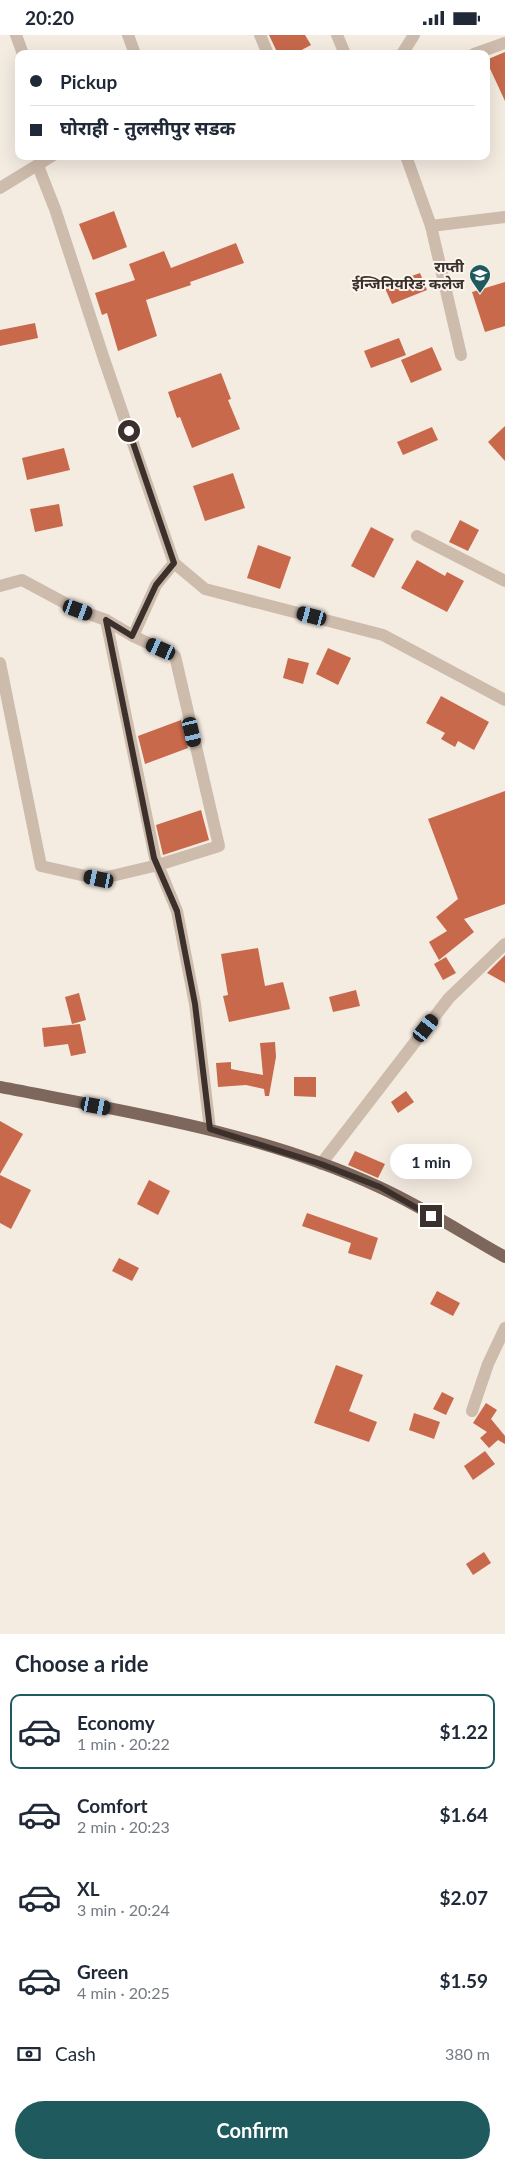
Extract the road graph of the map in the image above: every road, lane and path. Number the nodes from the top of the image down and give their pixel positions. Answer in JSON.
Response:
{"nodes":[{"id":1,"x":16,"y":35,"type":"edge"},
{"id":2,"x":128,"y":35,"type":"edge"},
{"id":3,"x":260,"y":35,"type":"edge"},
{"id":4,"x":337,"y":35,"type":"edge"},
{"id":5,"x":414,"y":35,"type":"edge"},
{"id":6,"x":505,"y":43,"type":"edge"},
{"id":7,"x":22,"y":50,"type":"edge"},
{"id":8,"x":133,"y":50,"type":"edge"},
{"id":9,"x":266,"y":50,"type":"edge"},
{"id":10,"x":343,"y":50,"type":"edge"},
{"id":11,"x":405,"y":50,"type":"edge"},
{"id":12,"x":485,"y":50,"type":"edge"},
{"id":13,"x":45,"y":160,"type":"edge"},
{"id":14,"x":47,"y":160,"type":"edge"},
{"id":15,"x":407,"y":160,"type":"edge"},
{"id":16,"x":0,"y":188,"type":"edge"},
{"id":17,"x":505,"y":217,"type":"edge"},
{"id":18,"x":431,"y":226,"type":"junction"},
{"id":19,"x":461,"y":355,"type":"dead end"},
{"id":20,"x":417,"y":537,"type":"dead end"},
{"id":21,"x":174,"y":563,"type":"junction"},
{"id":22,"x":505,"y":581,"type":"edge"},
{"id":23,"x":0,"y":586,"type":"edge"},
{"id":24,"x":106,"y":620,"type":"junction"},
{"id":25,"x":132,"y":636,"type":"junction"},
{"id":26,"x":0,"y":663,"type":"edge"},
{"id":27,"x":505,"y":700,"type":"edge"},
{"id":28,"x":158,"y":865,"type":"junction"},
{"id":29,"x":505,"y":944,"type":"edge"},
{"id":30,"x":0,"y":1087,"type":"edge"},
{"id":31,"x":210,"y":1129,"type":"junction"},
{"id":32,"x":321,"y":1164,"type":"junction"},
{"id":33,"x":505,"y":1257,"type":"edge"},
{"id":34,"x":505,"y":1328,"type":"edge"},
{"id":35,"x":472,"y":1411,"type":"dead end"}],
"edges":[{"from":1,"to":7,"type":"street"},
{"from":2,"to":8,"type":"street"},
{"from":3,"to":9,"type":"street"},
{"from":4,"to":10,"type":"street"},
{"from":5,"to":11,"type":"street"},
{"from":6,"to":12,"type":"street"},
{"from":13,"to":16,"type":"street"},
{"from":14,"to":21,"type":"street"},
{"from":15,"to":18,"type":"street"},
{"from":17,"to":18,"type":"street"},
{"from":18,"to":19,"type":"street"},
{"from":20,"to":22,"type":"street"},
{"from":21,"to":25,"type":"street"},
{"from":21,"to":27,"type":"street"},
{"from":23,"to":24,"type":"street"},
{"from":24,"to":25,"type":"street"},
{"from":24,"to":28,"type":"street"},
{"from":25,"to":28,"type":"street"},
{"from":26,"to":28,"type":"street"},
{"from":28,"to":31,"type":"street"},
{"from":29,"to":32,"type":"street"},
{"from":30,"to":31,"type":"main road"},
{"from":31,"to":32,"type":"main road"},
{"from":32,"to":33,"type":"main road"},
{"from":34,"to":35,"type":"street"}]}
